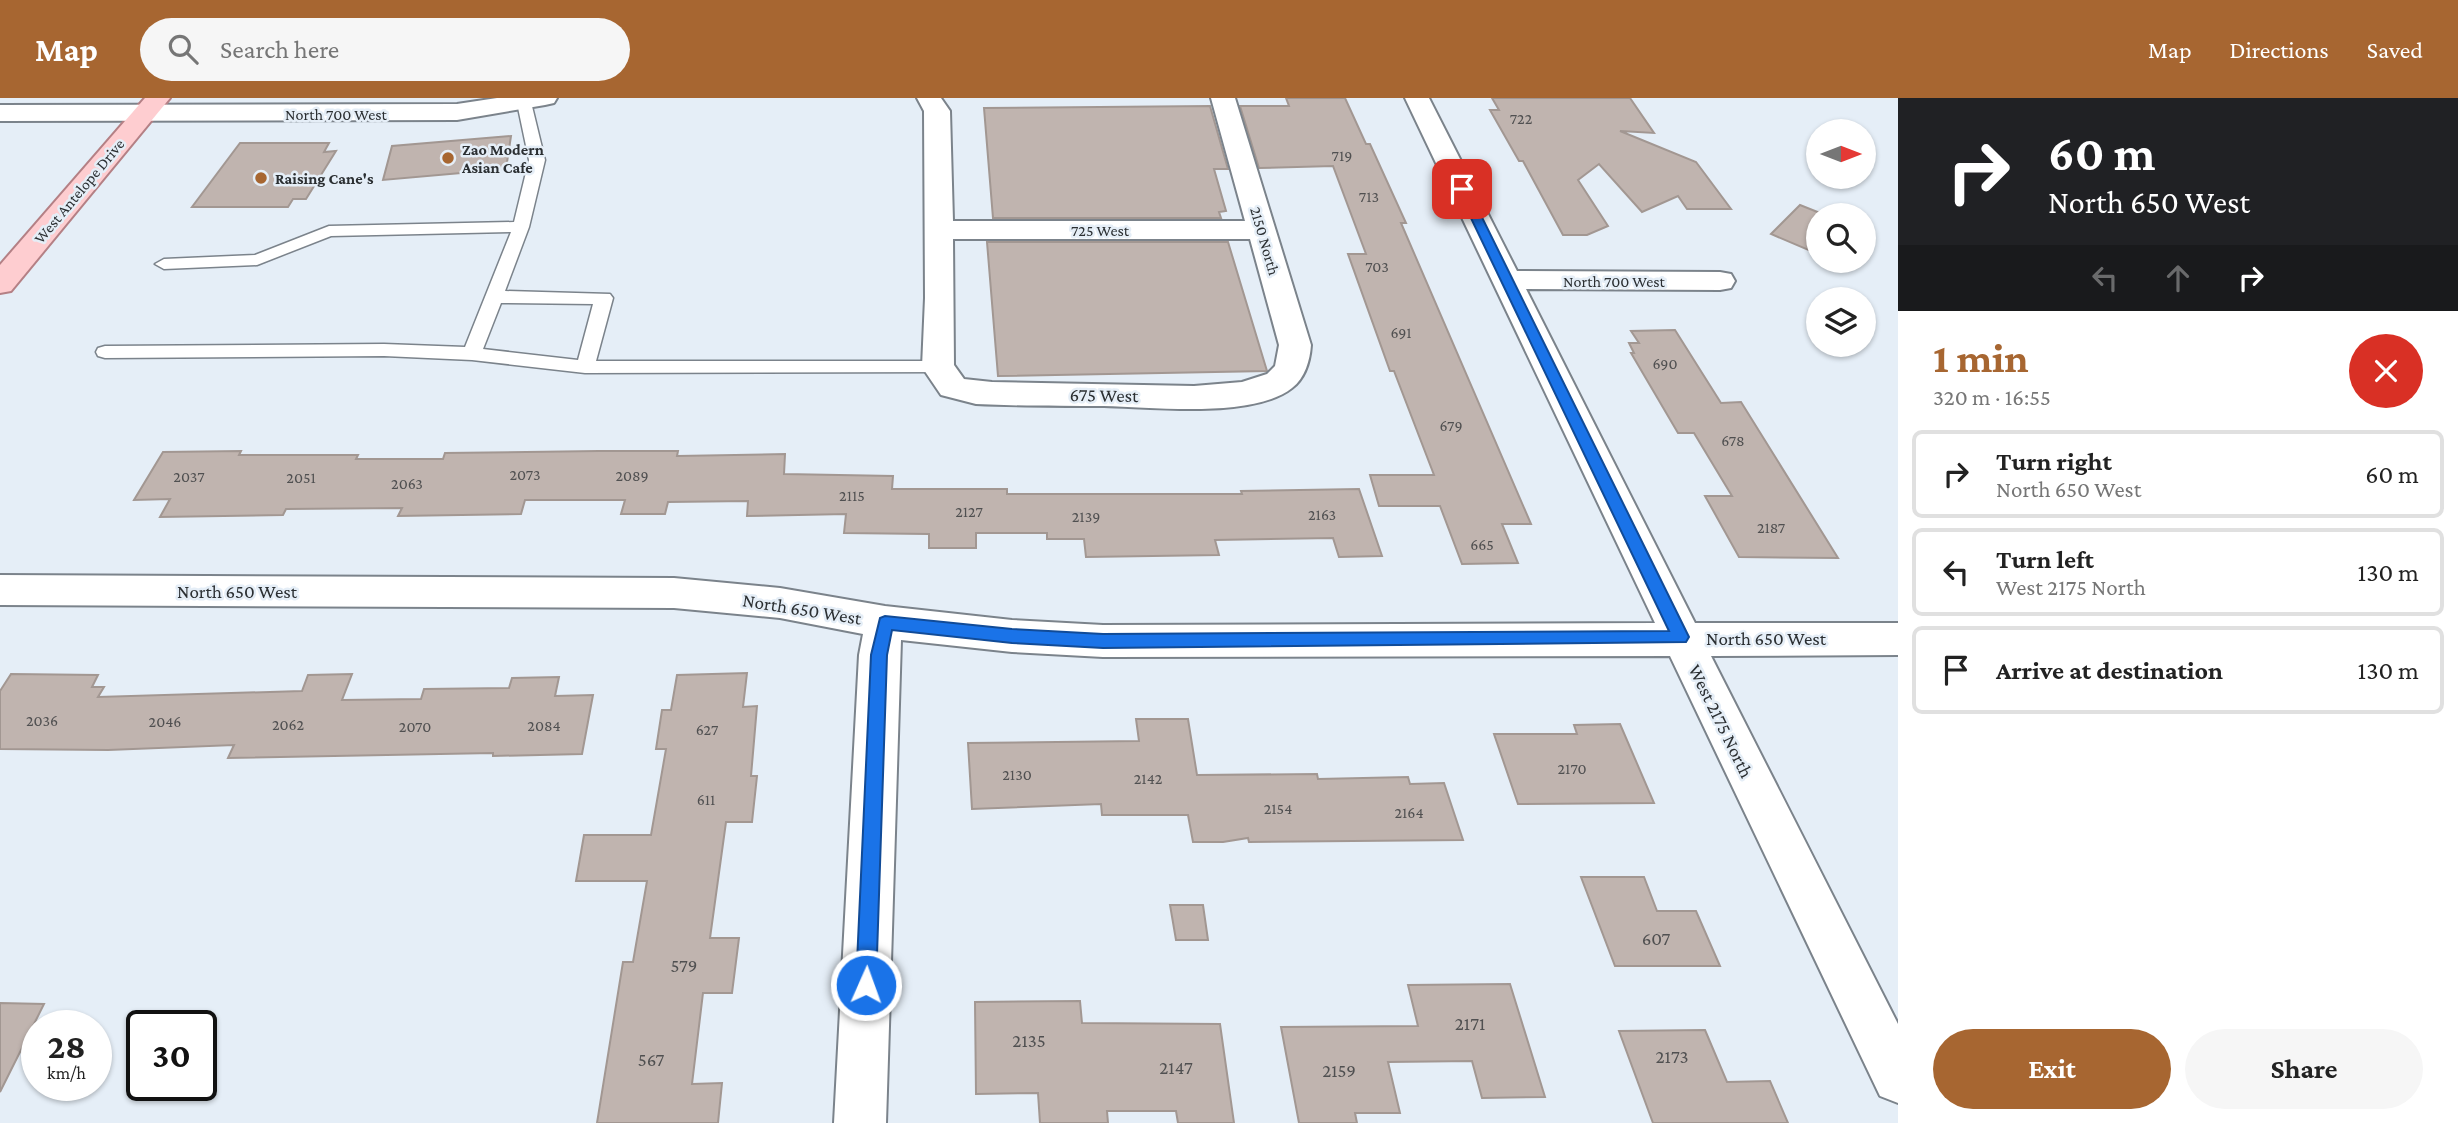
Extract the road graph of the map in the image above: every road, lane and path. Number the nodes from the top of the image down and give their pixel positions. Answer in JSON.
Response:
{"nodes":[{"id":1,"x":929,"y":98,"type":"edge"},
{"id":2,"x":1223,"y":98,"type":"edge"},
{"id":3,"x":1418,"y":98,"type":"edge"},
{"id":4,"x":530,"y":100,"type":"edge"},
{"id":5,"x":152,"y":106,"type":"edge"},
{"id":6,"x":0,"y":113,"type":"edge"},
{"id":7,"x":521,"y":227,"type":"junction"},
{"id":8,"x":939,"y":230,"type":"junction"},
{"id":9,"x":1261,"y":230,"type":"junction"},
{"id":10,"x":164,"y":264,"type":"dead end"},
{"id":11,"x":1507,"y":280,"type":"junction"},
{"id":12,"x":1720,"y":281,"type":"dead end"},
{"id":13,"x":0,"y":284,"type":"edge"},
{"id":14,"x":494,"y":297,"type":"junction"},
{"id":15,"x":105,"y":352,"type":"dead end"},
{"id":16,"x":472,"y":354,"type":"junction"},
{"id":17,"x":585,"y":367,"type":"junction"},
{"id":18,"x":937,"y":367,"type":"junction"},
{"id":19,"x":1279,"y":382,"type":"joint"},
{"id":20,"x":0,"y":590,"type":"edge"},
{"id":21,"x":885,"y":622,"type":"junction"},
{"id":22,"x":1681,"y":637,"type":"junction"},
{"id":23,"x":1898,"y":639,"type":"edge"},
{"id":24,"x":1898,"y":1079,"type":"edge"},
{"id":25,"x":860,"y":1123,"type":"edge"}],
"edges":[{"from":1,"to":8,"type":"street"},
{"from":2,"to":9,"type":"street","name":"2150 North"},
{"from":3,"to":11,"type":"street","name":"West 2175 North"},
{"from":4,"to":5,"type":"street","name":"North 700 West"},
{"from":4,"to":7,"type":"lane"},
{"from":5,"to":6,"type":"street","name":"North 700 West"},
{"from":5,"to":13,"type":"main road","name":"West Antelope Drive"},
{"from":7,"to":10,"type":"lane"},
{"from":7,"to":14,"type":"lane"},
{"from":8,"to":9,"type":"street","name":"725 West"},
{"from":8,"to":18,"type":"street"},
{"from":9,"to":19,"type":"street","name":"2150 North"},
{"from":11,"to":12,"type":"street","name":"North 700 West"},
{"from":11,"to":22,"type":"street","name":"West 2175 North"},
{"from":14,"to":16,"type":"lane"},
{"from":14,"to":17,"type":"lane"},
{"from":15,"to":16,"type":"lane"},
{"from":16,"to":17,"type":"lane"},
{"from":17,"to":18,"type":"lane"},
{"from":18,"to":19,"type":"street","name":"675 West"},
{"from":20,"to":21,"type":"street","name":"North 650 West"},
{"from":21,"to":22,"type":"street","name":"North 650 West"},
{"from":21,"to":25,"type":"street"},
{"from":22,"to":23,"type":"street","name":"North 650 West"},
{"from":22,"to":24,"type":"street","name":"West 2175 North"}]}
